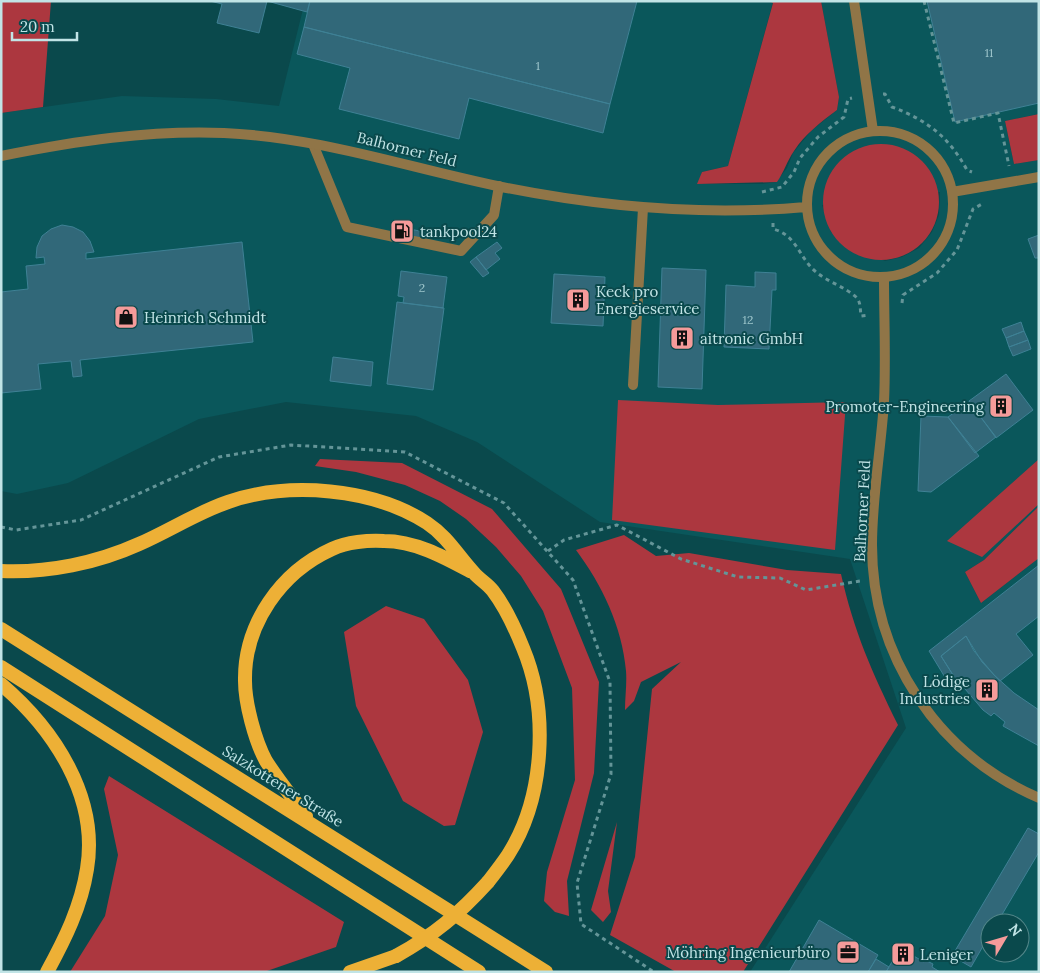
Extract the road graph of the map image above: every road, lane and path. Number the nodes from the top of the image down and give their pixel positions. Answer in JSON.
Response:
{"nodes":[{"id":1,"x":854,"y":1,"type":"edge"},
{"id":2,"x":924,"y":1,"type":"edge"},
{"id":3,"x":867,"y":96,"type":"junction"},
{"id":4,"x":873,"y":130,"type":"junction"},
{"id":5,"x":313,"y":144,"type":"junction"},
{"id":6,"x":1,"y":156,"type":"edge"},
{"id":7,"x":1039,"y":176,"type":"edge"},
{"id":8,"x":1012,"y":181,"type":"junction"},
{"id":9,"x":499,"y":186,"type":"junction"},
{"id":10,"x":978,"y":187,"type":"junction"},
{"id":11,"x":952,"y":192,"type":"junction"},
{"id":12,"x":806,"y":207,"type":"junction"},
{"id":13,"x":642,"y":208,"type":"junction"},
{"id":14,"x":754,"y":210,"type":"junction"},
{"id":15,"x":773,"y":210,"type":"junction"},
{"id":16,"x":884,"y":277,"type":"junction"},
{"id":17,"x":884,"y":315,"type":"junction"},
{"id":18,"x":634,"y":385,"type":"dead end"},
{"id":19,"x":1,"y":527,"type":"edge"},
{"id":20,"x":548,"y":551,"type":"junction"},
{"id":21,"x":1,"y":571,"type":"edge"},
{"id":22,"x":474,"y":573,"type":"junction"},
{"id":23,"x":874,"y":578,"type":"junction"},
{"id":24,"x":1,"y":629,"type":"edge"},
{"id":25,"x":1,"y":668,"type":"edge"},
{"id":26,"x":1,"y":684,"type":"edge"},
{"id":27,"x":1039,"y":798,"type":"edge"},
{"id":28,"x":311,"y":823,"type":"junction"},
{"id":29,"x":47,"y":972,"type":"edge"},
{"id":30,"x":350,"y":972,"type":"edge"},
{"id":31,"x":480,"y":972,"type":"edge"},
{"id":32,"x":546,"y":972,"type":"edge"},
{"id":33,"x":654,"y":972,"type":"edge"}],
"edges":[{"from":1,"to":3,"type":"street"},
{"from":2,"to":8,"type":"path"},
{"from":3,"to":4,"type":"street"},
{"from":3,"to":10,"type":"path"},
{"from":3,"to":14,"type":"path"},
{"from":4,"to":11,"type":"street"},
{"from":4,"to":12,"type":"street"},
{"from":5,"to":6,"type":"street","name":"Balhorner Feld"},
{"from":5,"to":9,"type":"street","name":"Balhorner Feld"},
{"from":5,"to":9,"type":"street"},
{"from":7,"to":8,"type":"street"},
{"from":8,"to":10,"type":"street"},
{"from":9,"to":13,"type":"street","name":"Balhorner Feld"},
{"from":10,"to":11,"type":"street"},
{"from":10,"to":17,"type":"path"},
{"from":11,"to":16,"type":"street"},
{"from":12,"to":15,"type":"street","name":"Balhorner Feld"},
{"from":12,"to":16,"type":"street"},
{"from":13,"to":14,"type":"street","name":"Balhorner Feld"},
{"from":13,"to":18,"type":"street"},
{"from":14,"to":15,"type":"street","name":"Balhorner Feld"},
{"from":15,"to":17,"type":"path"},
{"from":16,"to":17,"type":"street","name":"Balhorner Feld"},
{"from":17,"to":23,"type":"street","name":"Balhorner Feld"},
{"from":19,"to":20,"type":"path"},
{"from":20,"to":23,"type":"path"},
{"from":20,"to":33,"type":"path"},
{"from":21,"to":22,"type":"highway"},
{"from":22,"to":28,"type":"highway"},
{"from":22,"to":30,"type":"highway","bridge":true},
{"from":23,"to":27,"type":"street","name":"Balhorner Feld"},
{"from":24,"to":28,"type":"highway","name":"Salzkottener Straße"},
{"from":25,"to":31,"type":"highway"},
{"from":26,"to":29,"type":"highway"},
{"from":28,"to":32,"type":"highway","name":"Salzkottener Straße"}]}
